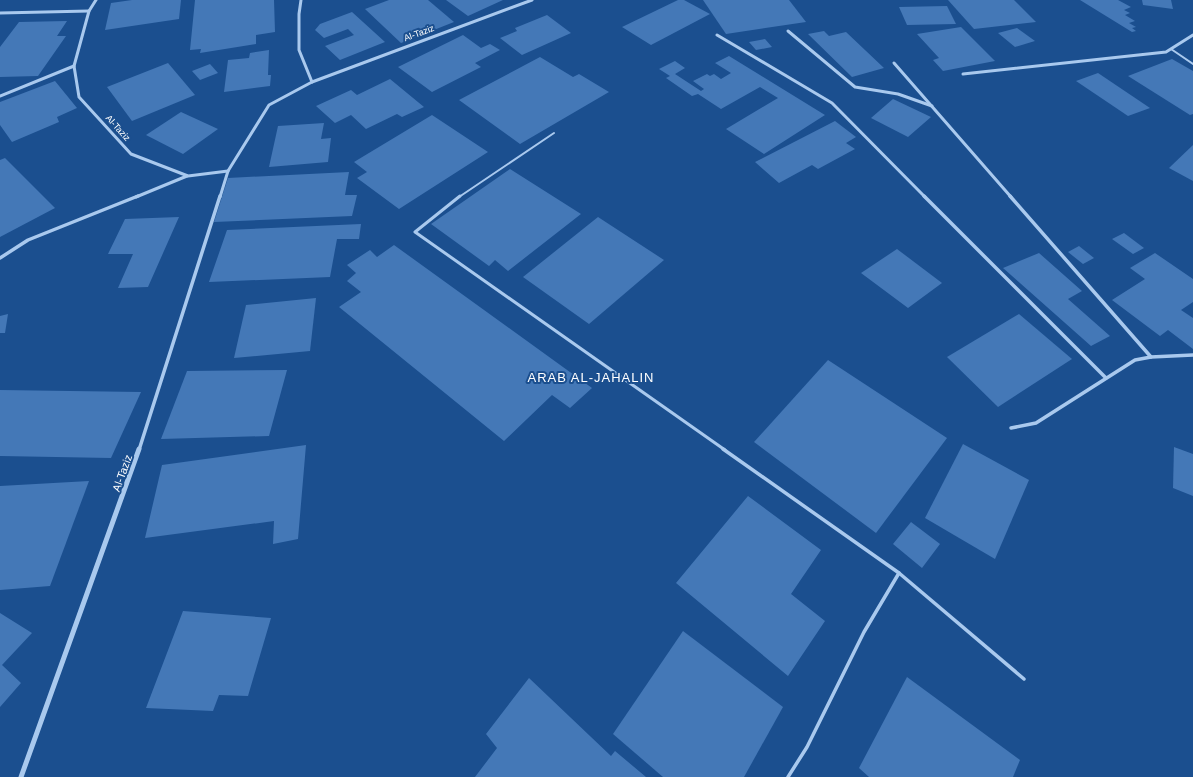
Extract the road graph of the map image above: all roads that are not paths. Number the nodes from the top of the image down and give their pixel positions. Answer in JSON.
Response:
{"nodes":[{"id":1,"x":96,"y":0,"type":"edge"},
{"id":2,"x":301,"y":0,"type":"edge"},
{"id":3,"x":532,"y":0,"type":"edge"},
{"id":4,"x":89,"y":11,"type":"junction"},
{"id":5,"x":0,"y":13,"type":"edge"},
{"id":6,"x":788,"y":31,"type":"dead end"},
{"id":7,"x":717,"y":35,"type":"dead end"},
{"id":8,"x":1193,"y":35,"type":"edge"},
{"id":9,"x":1171,"y":49,"type":"junction"},
{"id":10,"x":894,"y":63,"type":"dead end"},
{"id":11,"x":1193,"y":64,"type":"edge"},
{"id":12,"x":74,"y":66,"type":"junction"},
{"id":13,"x":963,"y":74,"type":"dead end"},
{"id":14,"x":312,"y":82,"type":"junction"},
{"id":15,"x":0,"y":96,"type":"edge"},
{"id":16,"x":932,"y":106,"type":"junction"},
{"id":17,"x":554,"y":133,"type":"dead end"},
{"id":18,"x":228,"y":171,"type":"junction"},
{"id":19,"x":188,"y":176,"type":"junction"},
{"id":20,"x":0,"y":258,"type":"edge"},
{"id":21,"x":1193,"y":355,"type":"edge"},
{"id":22,"x":1151,"y":357,"type":"junction"},
{"id":23,"x":1106,"y":378,"type":"junction"},
{"id":24,"x":1011,"y":428,"type":"dead end"},
{"id":25,"x":899,"y":573,"type":"junction"},
{"id":26,"x":1024,"y":678,"type":"dead end"},
{"id":27,"x":21,"y":777,"type":"edge"},
{"id":28,"x":788,"y":777,"type":"edge"}],
"edges":[{"from":1,"to":4,"type":"street","name":"Al-Taziz"},
{"from":2,"to":14,"type":"street"},
{"from":3,"to":14,"type":"street","name":"Al-Taziz"},
{"from":4,"to":5,"type":"street"},
{"from":4,"to":12,"type":"street","name":"Al-Taziz"},
{"from":6,"to":16,"type":"street"},
{"from":7,"to":23,"type":"street"},
{"from":8,"to":9,"type":"street"},
{"from":9,"to":11,"type":"lane"},
{"from":9,"to":13,"type":"street"},
{"from":10,"to":16,"type":"street"},
{"from":12,"to":15,"type":"street"},
{"from":12,"to":19,"type":"street","name":"Al-Taziz"},
{"from":14,"to":18,"type":"street","name":"Al-Taziz"},
{"from":16,"to":22,"type":"street"},
{"from":17,"to":25,"type":"lane"},
{"from":18,"to":19,"type":"street","name":"Al-Taziz"},
{"from":18,"to":27,"type":"street","name":"Al-Taziz"},
{"from":19,"to":20,"type":"street"},
{"from":21,"to":22,"type":"street"},
{"from":22,"to":23,"type":"street"},
{"from":23,"to":24,"type":"street"},
{"from":25,"to":26,"type":"lane"},
{"from":25,"to":28,"type":"lane"}]}
